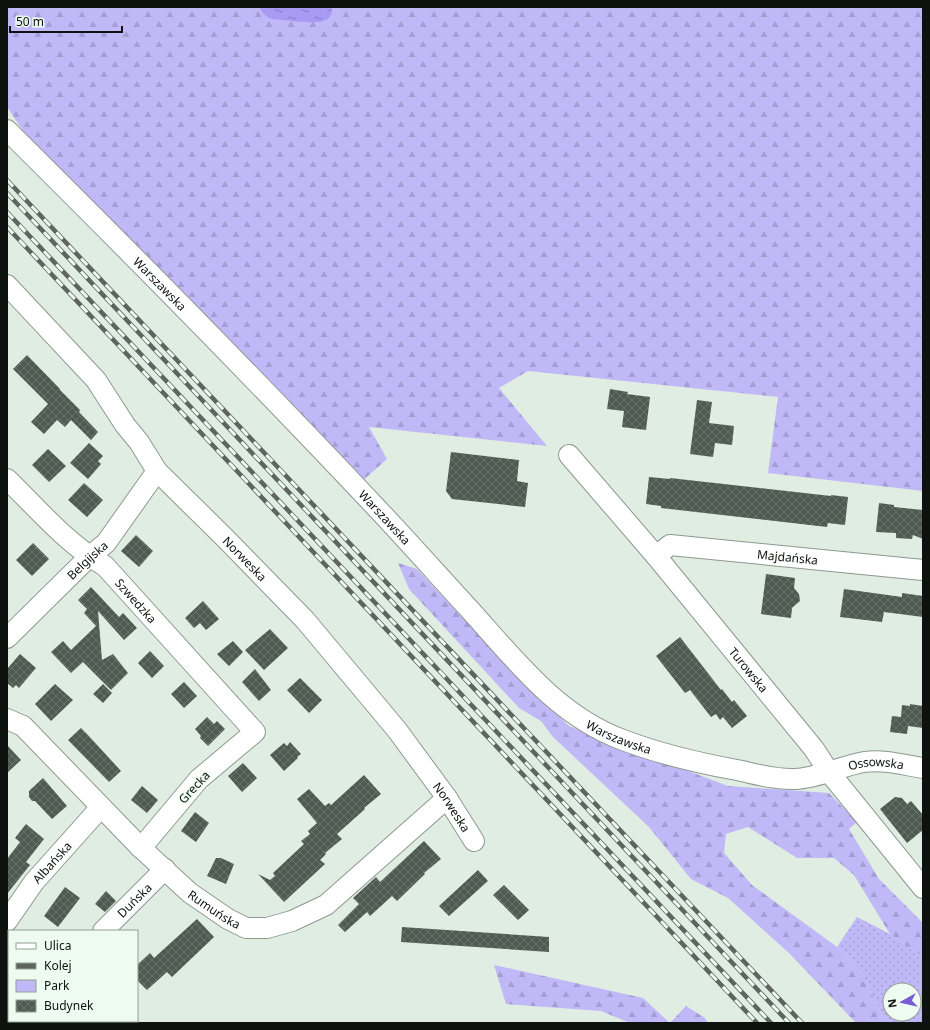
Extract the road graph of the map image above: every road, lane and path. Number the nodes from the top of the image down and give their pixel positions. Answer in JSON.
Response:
{"nodes":[{"id":1,"x":7,"y":130,"type":"edge"},
{"id":2,"x":7,"y":285,"type":"edge"},
{"id":3,"x":568,"y":456,"type":"dead end"},
{"id":4,"x":157,"y":471,"type":"junction"},
{"id":5,"x":7,"y":479,"type":"edge"},
{"id":6,"x":656,"y":556,"type":"junction"},
{"id":7,"x":89,"y":557,"type":"junction"},
{"id":8,"x":923,"y":570,"type":"edge"},
{"id":9,"x":7,"y":638,"type":"edge"},
{"id":10,"x":7,"y":719,"type":"edge"},
{"id":11,"x":255,"y":732,"type":"joint"},
{"id":12,"x":923,"y":768,"type":"edge"},
{"id":13,"x":829,"y":772,"type":"junction"},
{"id":14,"x":447,"y":798,"type":"junction"},
{"id":15,"x":101,"y":807,"type":"junction"},
{"id":16,"x":474,"y":841,"type":"dead end"},
{"id":17,"x":141,"y":848,"type":"junction"},
{"id":18,"x":165,"y":869,"type":"junction"},
{"id":19,"x":923,"y":888,"type":"edge"},
{"id":20,"x":7,"y":921,"type":"edge"},
{"id":21,"x":104,"y":930,"type":"edge"}],
"edges":[{"from":1,"to":13,"type":"street","name":"Warszawska"},
{"from":2,"to":4,"type":"street","name":"Norweska"},
{"from":3,"to":6,"type":"street","name":"Turowska"},
{"from":4,"to":7,"type":"street","name":"Belgijska"},
{"from":4,"to":14,"type":"street","name":"Norweska"},
{"from":5,"to":7,"type":"street","name":"Szwedzka"},
{"from":6,"to":8,"type":"street","name":"Majdańska"},
{"from":6,"to":13,"type":"street","name":"Turowska"},
{"from":7,"to":9,"type":"street","name":"Belgijska"},
{"from":7,"to":11,"type":"street","name":"Szwedzka"},
{"from":10,"to":15,"type":"street","name":"Rumuńska"},
{"from":11,"to":17,"type":"street","name":"Grecka"},
{"from":12,"to":13,"type":"street","name":"Ossowska"},
{"from":13,"to":19,"type":"street","name":"Turowska"},
{"from":14,"to":16,"type":"street","name":"Norweska"},
{"from":14,"to":18,"type":"street","name":"Rumuńska"},
{"from":15,"to":17,"type":"street","name":"Rumuńska"},
{"from":15,"to":20,"type":"street","name":"Albańska"},
{"from":17,"to":18,"type":"street","name":"Rumuńska"},
{"from":18,"to":21,"type":"street","name":"Duńska"}]}
